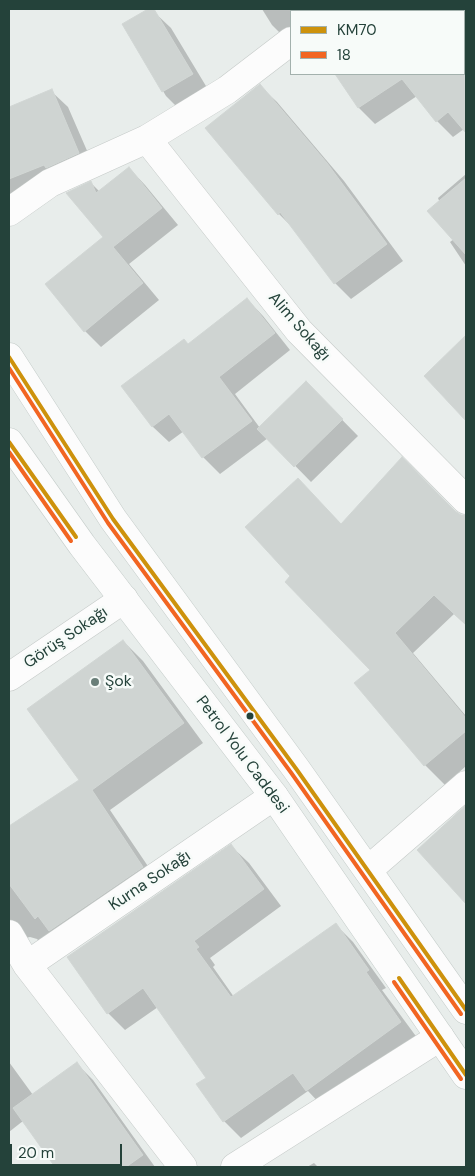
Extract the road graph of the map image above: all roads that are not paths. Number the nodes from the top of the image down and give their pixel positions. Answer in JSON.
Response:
{"nodes":[{"id":1,"x":290,"y":42,"type":"edge"},
{"id":2,"x":147,"y":139,"type":"junction"},
{"id":3,"x":9,"y":212,"type":"edge"},
{"id":4,"x":9,"y":357,"type":"edge"},
{"id":5,"x":9,"y":442,"type":"edge"},
{"id":6,"x":466,"y":500,"type":"edge"},
{"id":7,"x":124,"y":599,"type":"junction"},
{"id":8,"x":9,"y":677,"type":"edge"},
{"id":9,"x":466,"y":785,"type":"edge"},
{"id":10,"x":274,"y":796,"type":"junction"},
{"id":11,"x":368,"y":870,"type":"junction"},
{"id":12,"x":9,"y":934,"type":"edge"},
{"id":13,"x":27,"y":965,"type":"junction"},
{"id":14,"x":466,"y":1010,"type":"edge"},
{"id":15,"x":440,"y":1037,"type":"junction"},
{"id":16,"x":466,"y":1075,"type":"edge"},
{"id":17,"x":182,"y":1167,"type":"edge"},
{"id":18,"x":235,"y":1167,"type":"edge"}],
"edges":[{"from":1,"to":2,"type":"street"},
{"from":2,"to":3,"type":"street"},
{"from":2,"to":6,"type":"street","name":"Alim Sokağı"},
{"from":4,"to":11,"type":"street"},
{"from":5,"to":7,"type":"street","name":"Petrol Yolu Caddesi"},
{"from":7,"to":8,"type":"street","name":"Görüş Sokağı"},
{"from":7,"to":10,"type":"street","name":"Petrol Yolu Caddesi"},
{"from":9,"to":11,"type":"street"},
{"from":10,"to":13,"type":"street","name":"Kurna Sokağı"},
{"from":10,"to":15,"type":"street","name":"Petrol Yolu Caddesi"},
{"from":11,"to":14,"type":"street"},
{"from":12,"to":13,"type":"street"},
{"from":13,"to":17,"type":"street"},
{"from":15,"to":16,"type":"street","name":"Petrol Yolu Caddesi"},
{"from":15,"to":18,"type":"street"}]}
